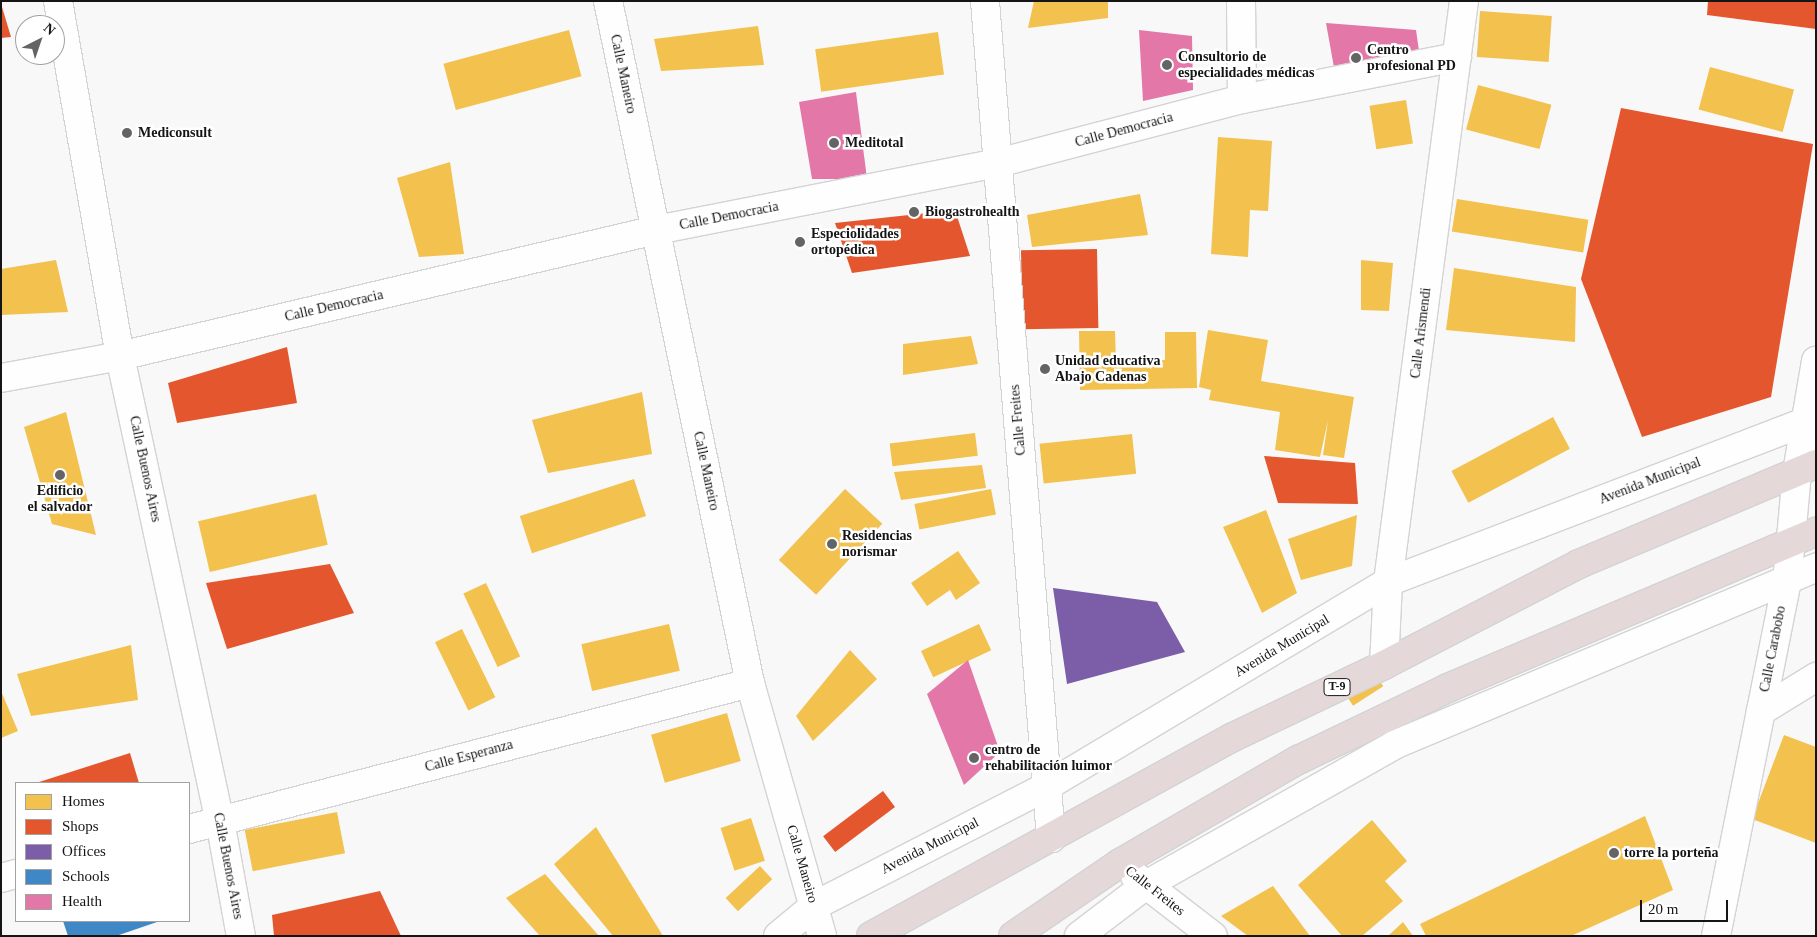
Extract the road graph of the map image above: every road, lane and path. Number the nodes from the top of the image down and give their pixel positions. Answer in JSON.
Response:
{"nodes":[{"id":1,"x":58,"y":1,"type":"edge"},
{"id":2,"x":608,"y":1,"type":"edge"},
{"id":3,"x":985,"y":1,"type":"edge"},
{"id":4,"x":1241,"y":1,"type":"edge"},
{"id":5,"x":1464,"y":1,"type":"edge"},
{"id":6,"x":1457,"y":57,"type":"junction"},
{"id":7,"x":1242,"y":100,"type":"junction"},
{"id":8,"x":998,"y":163,"type":"junction"},
{"id":9,"x":656,"y":230,"type":"junction"},
{"id":10,"x":120,"y":356,"type":"junction"},
{"id":11,"x":1816,"y":361,"type":"edge"},
{"id":12,"x":1,"y":378,"type":"edge"},
{"id":13,"x":1810,"y":420,"type":"edge"},
{"id":14,"x":1806,"y":468,"type":"edge"},
{"id":15,"x":1804,"y":537,"type":"edge"},
{"id":16,"x":1816,"y":568,"type":"edge"},
{"id":17,"x":1388,"y":582,"type":"junction"},
{"id":18,"x":1787,"y":582,"type":"junction"},
{"id":19,"x":1384,"y":665,"type":"junction"},
{"id":20,"x":1816,"y":676,"type":"edge"},
{"id":21,"x":750,"y":683,"type":"junction"},
{"id":22,"x":1761,"y":711,"type":"junction"},
{"id":23,"x":1047,"y":786,"type":"junction"},
{"id":24,"x":220,"y":821,"type":"junction"},
{"id":25,"x":190,"y":829,"type":"edge"},
{"id":26,"x":1051,"y":838,"type":"junction"},
{"id":27,"x":1120,"y":863,"type":"junction"},
{"id":28,"x":15,"y":874,"type":"edge"},
{"id":29,"x":1,"y":878,"type":"edge"},
{"id":30,"x":1146,"y":885,"type":"junction"},
{"id":31,"x":814,"y":906,"type":"junction"},
{"id":32,"x":241,"y":936,"type":"edge"},
{"id":33,"x":778,"y":936,"type":"edge"},
{"id":34,"x":822,"y":936,"type":"edge"},
{"id":35,"x":871,"y":936,"type":"edge"},
{"id":36,"x":1013,"y":936,"type":"edge"},
{"id":37,"x":1079,"y":936,"type":"edge"},
{"id":38,"x":1213,"y":936,"type":"edge"},
{"id":39,"x":1716,"y":936,"type":"edge"}],
"edges":[{"from":1,"to":10,"type":"street","name":"Calle Buenos Aires"},
{"from":2,"to":9,"type":"street","name":"Calle Maneiro"},
{"from":3,"to":8,"type":"street","name":"Calle Freites"},
{"from":4,"to":7,"type":"street"},
{"from":5,"to":6,"type":"street","name":"Calle Arismendi"},
{"from":6,"to":7,"type":"street","name":"Calle Democracia"},
{"from":6,"to":17,"type":"street","name":"Calle Arismendi"},
{"from":7,"to":8,"type":"street","name":"Calle Democracia"},
{"from":8,"to":9,"type":"street","name":"Calle Democracia"},
{"from":8,"to":23,"type":"street","name":"Calle Freites"},
{"from":9,"to":10,"type":"street","name":"Calle Democracia"},
{"from":9,"to":21,"type":"street","name":"Calle Maneiro"},
{"from":10,"to":12,"type":"street","name":"Calle Democracia"},
{"from":10,"to":24,"type":"street","name":"Calle Buenos Aires"},
{"from":11,"to":13,"type":"street","name":"Calle Carabobo"},
{"from":13,"to":14,"type":"street","name":"Calle Carabobo"},
{"from":13,"to":17,"type":"street","name":"Avenida Municipal"},
{"from":14,"to":15,"type":"street","name":"Calle Carabobo"},
{"from":14,"to":19,"type":"highway","number":"T-9"},
{"from":15,"to":18,"type":"street","name":"Calle Carabobo"},
{"from":15,"to":27,"type":"highway"},
{"from":16,"to":18,"type":"street"},
{"from":17,"to":19,"type":"street","name":"Calle Arismendi"},
{"from":17,"to":23,"type":"street","name":"Avenida Municipal"},
{"from":18,"to":22,"type":"street","name":"Calle Carabobo"},
{"from":18,"to":30,"type":"street"},
{"from":19,"to":26,"type":"highway","number":"T-9"},
{"from":20,"to":22,"type":"street"},
{"from":21,"to":24,"type":"street","name":"Calle Esperanza"},
{"from":21,"to":31,"type":"street","name":"Calle Maneiro"},
{"from":22,"to":39,"type":"street","name":"Calle Carabobo"},
{"from":23,"to":26,"type":"street","name":"Calle Freites"},
{"from":23,"to":31,"type":"street","name":"Avenida Municipal"},
{"from":24,"to":25,"type":"street","name":"Calle Esperanza"},
{"from":24,"to":32,"type":"street","name":"Calle Buenos Aires"},
{"from":26,"to":35,"type":"highway","number":"T-9"},
{"from":27,"to":30,"type":"street","name":"Calle Freites"},
{"from":27,"to":36,"type":"highway"},
{"from":28,"to":29,"type":"street"},
{"from":30,"to":37,"type":"street"},
{"from":30,"to":38,"type":"street","name":"Calle Freites"},
{"from":31,"to":33,"type":"street","name":"Avenida Municipal"},
{"from":31,"to":34,"type":"street","name":"Calle Maneiro"}]}
